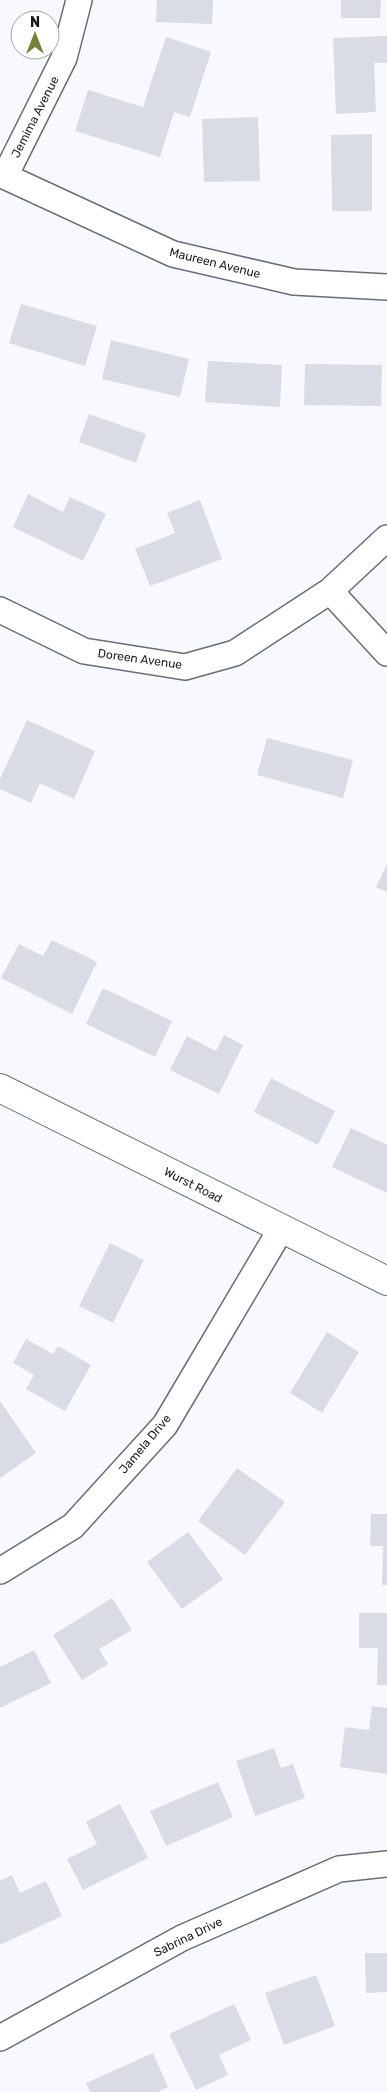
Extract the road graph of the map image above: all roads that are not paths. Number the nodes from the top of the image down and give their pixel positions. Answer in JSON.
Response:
{"nodes":[{"id":1,"x":79,"y":0,"type":"edge"},
{"id":2,"x":2,"y":175,"type":"edge"},
{"id":3,"x":387,"y":287,"type":"edge"},
{"id":4,"x":387,"y":538,"type":"edge"},
{"id":5,"x":330,"y":591,"type":"junction"},
{"id":6,"x":0,"y":610,"type":"edge"},
{"id":7,"x":387,"y":652,"type":"edge"},
{"id":8,"x":0,"y":1088,"type":"edge"},
{"id":9,"x":281,"y":1229,"type":"junction"},
{"id":10,"x":387,"y":1281,"type":"edge"},
{"id":11,"x":0,"y":1571,"type":"edge"},
{"id":12,"x":387,"y":1864,"type":"edge"},
{"id":13,"x":0,"y":2038,"type":"edge"}],
"edges":[{"from":1,"to":2,"type":"street","name":"Jemima Avenue"},
{"from":2,"to":3,"type":"street","name":"Maureen Avenue"},
{"from":4,"to":5,"type":"street","name":"Doreen Avenue"},
{"from":5,"to":6,"type":"street","name":"Doreen Avenue"},
{"from":5,"to":7,"type":"street"},
{"from":8,"to":9,"type":"street","name":"Wurst Road"},
{"from":9,"to":10,"type":"street","name":"Wurst Road"},
{"from":9,"to":11,"type":"street","name":"Jamela Drive"},
{"from":12,"to":13,"type":"street","name":"Sabrina Drive"}]}
